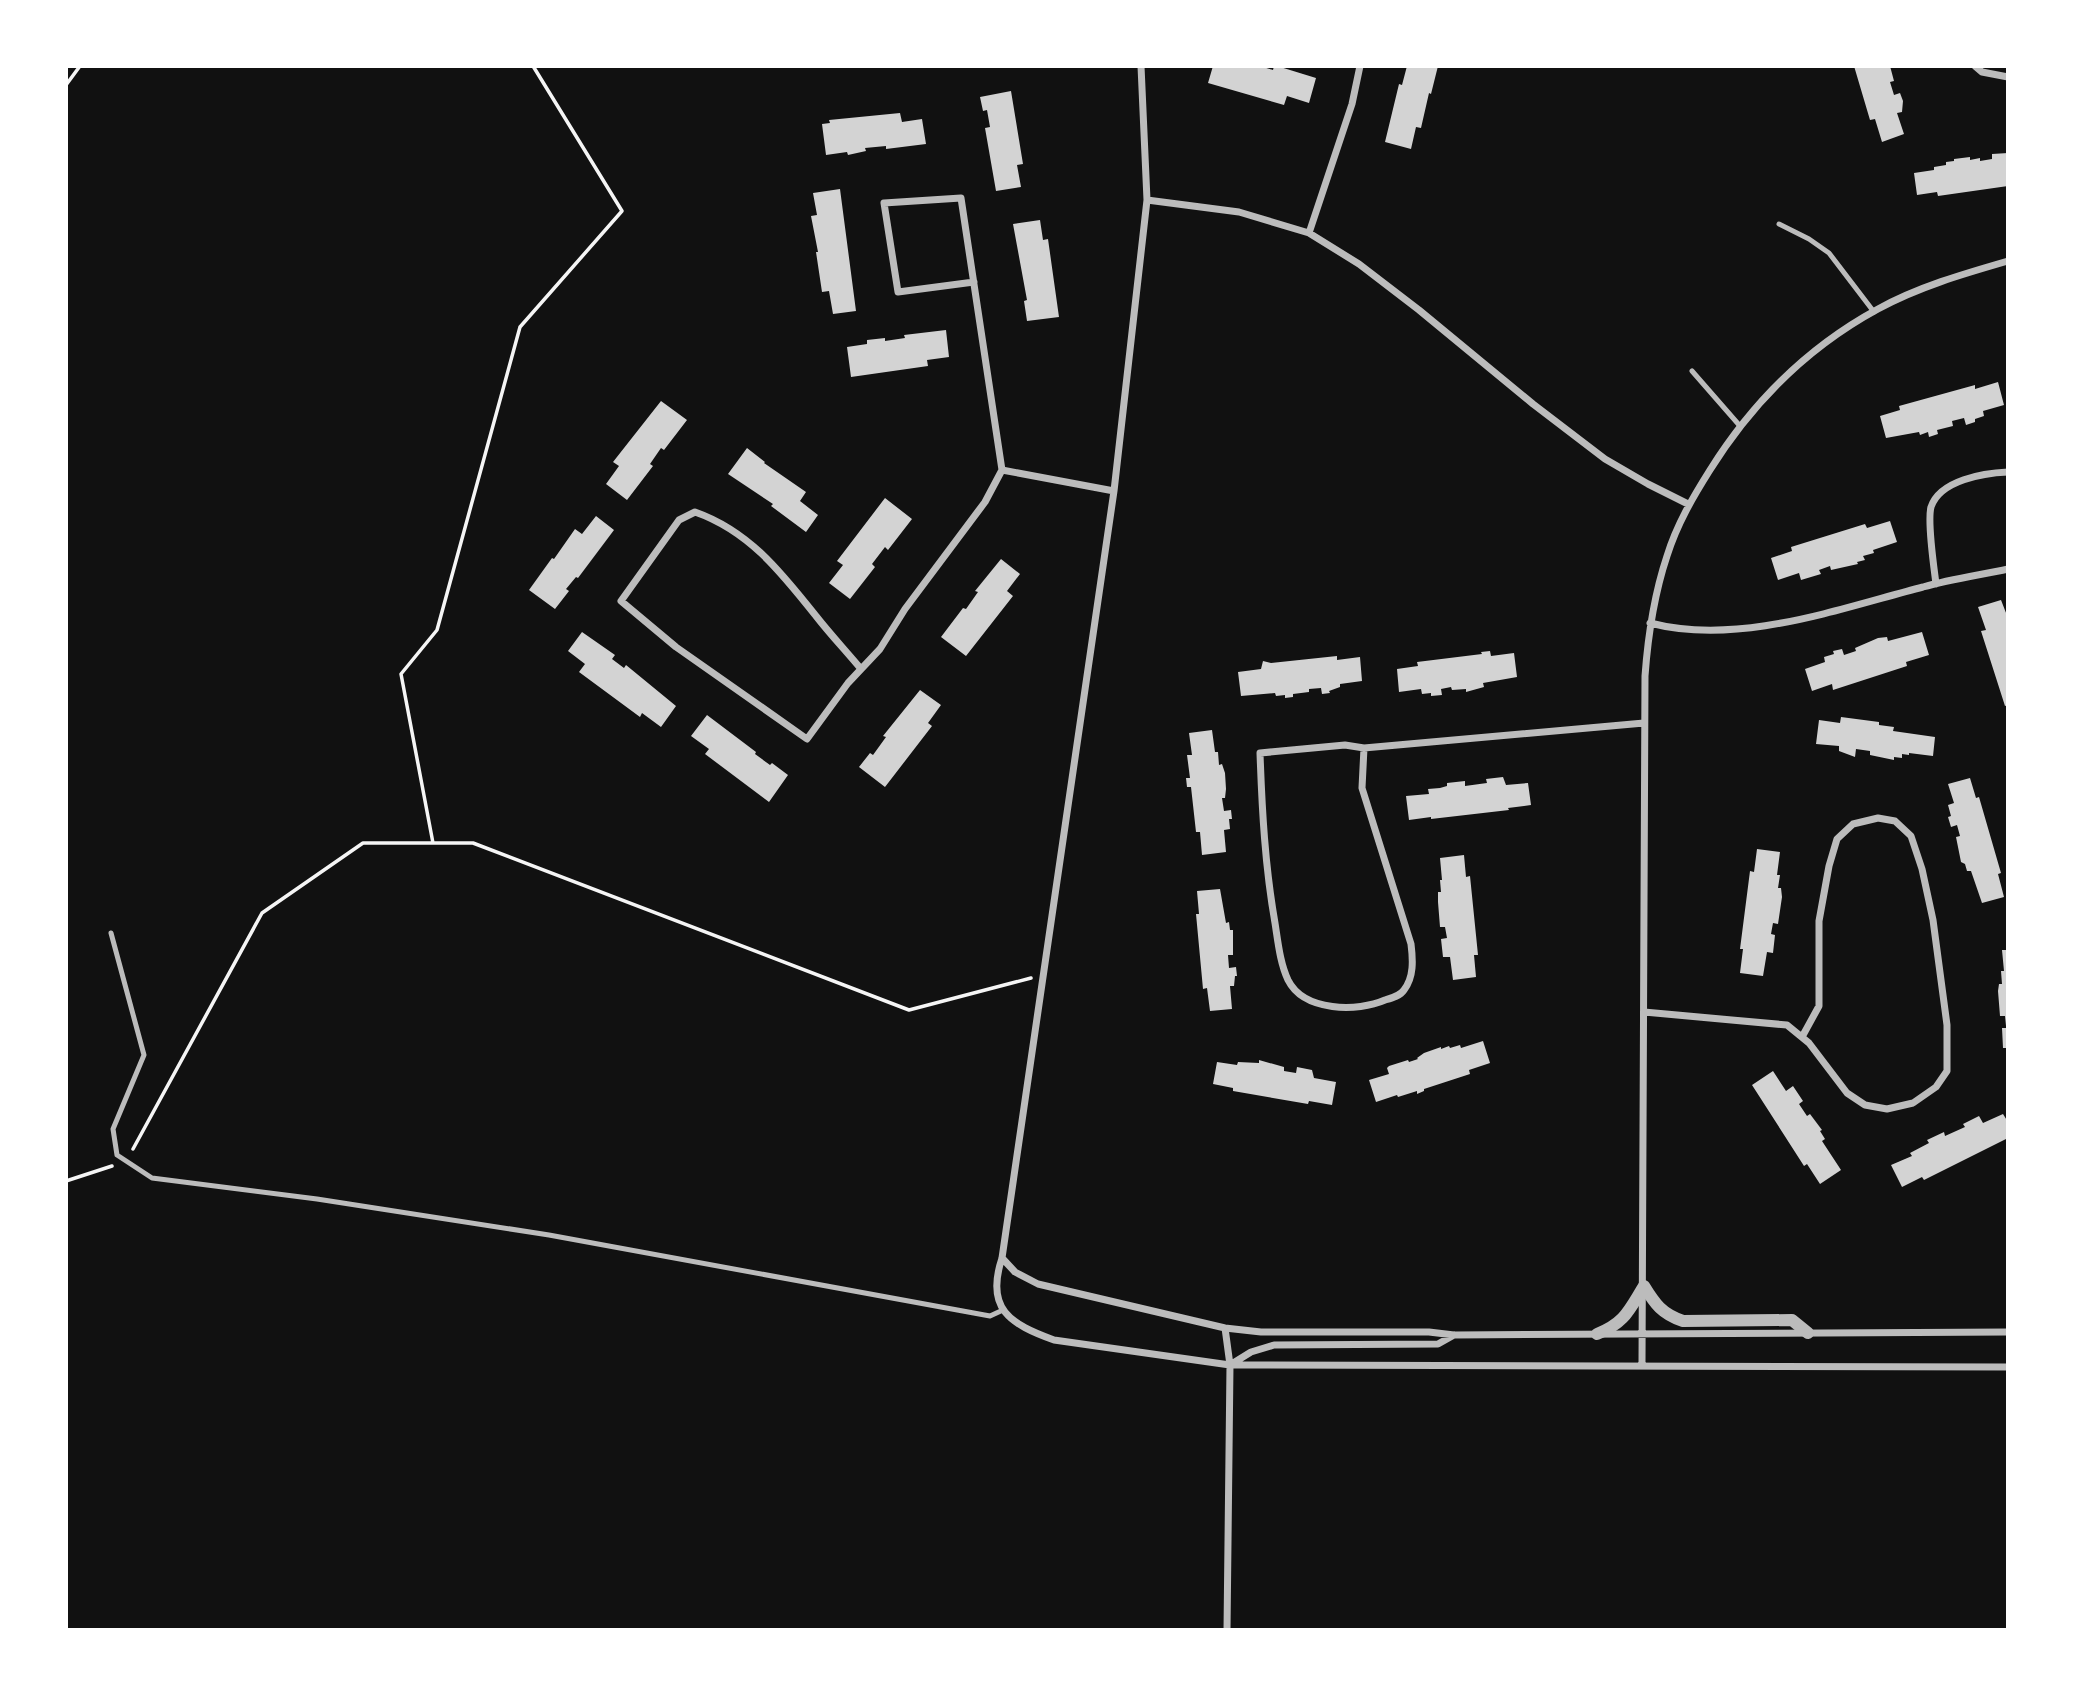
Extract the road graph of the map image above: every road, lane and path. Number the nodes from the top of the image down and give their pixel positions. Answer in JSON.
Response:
{"nodes":[{"id":1,"x":80,"y":66,"type":"edge"},
{"id":2,"x":533,"y":66,"type":"edge"},
{"id":3,"x":1141,"y":66,"type":"edge"},
{"id":4,"x":1360,"y":66,"type":"edge"},
{"id":5,"x":1975,"y":66,"type":"edge"},
{"id":6,"x":2007,"y":77,"type":"edge"},
{"id":7,"x":66,"y":85,"type":"edge"},
{"id":8,"x":1147,"y":200,"type":"junction"},
{"id":9,"x":1779,"y":224,"type":"dead end"},
{"id":10,"x":1309,"y":233,"type":"junction"},
{"id":11,"x":2007,"y":261,"type":"edge"},
{"id":12,"x":974,"y":282,"type":"junction"},
{"id":13,"x":1874,"y":312,"type":"junction"},
{"id":14,"x":1692,"y":371,"type":"dead end"},
{"id":15,"x":1740,"y":426,"type":"junction"},
{"id":16,"x":1002,"y":470,"type":"junction"},
{"id":17,"x":2007,"y":472,"type":"edge"},
{"id":18,"x":1114,"y":491,"type":"junction"},
{"id":19,"x":1688,"y":504,"type":"junction"},
{"id":20,"x":2007,"y":569,"type":"edge"},
{"id":21,"x":1936,"y":584,"type":"junction"},
{"id":22,"x":1650,"y":623,"type":"junction"},
{"id":23,"x":861,"y":669,"type":"junction"},
{"id":24,"x":1644,"y":723,"type":"junction"},
{"id":25,"x":1364,"y":748,"type":"junction"},
{"id":26,"x":433,"y":843,"type":"junction"},
{"id":27,"x":111,"y":933,"type":"dead end"},
{"id":28,"x":1043,"y":975,"type":"junction"},
{"id":29,"x":1644,"y":1012,"type":"junction"},
{"id":30,"x":1802,"y":1037,"type":"junction"},
{"id":31,"x":126,"y":1161,"type":"junction"},
{"id":32,"x":66,"y":1181,"type":"edge"},
{"id":33,"x":1002,"y":1258,"type":"junction"},
{"id":34,"x":1644,"y":1286,"type":"junction"},
{"id":35,"x":1003,"y":1310,"type":"junction"},
{"id":36,"x":1225,"y":1328,"type":"junction"},
{"id":37,"x":2007,"y":1332,"type":"edge"},
{"id":38,"x":1643,"y":1333,"type":"junction"},
{"id":39,"x":1808,"y":1333,"type":"junction"},
{"id":40,"x":1597,"y":1334,"type":"junction"},
{"id":41,"x":1454,"y":1335,"type":"junction"},
{"id":42,"x":1230,"y":1365,"type":"junction"},
{"id":43,"x":1642,"y":1365,"type":"junction"},
{"id":44,"x":2007,"y":1367,"type":"edge"},
{"id":45,"x":1227,"y":1629,"type":"edge"}],
"edges":[{"from":1,"to":7,"type":"path"},
{"from":2,"to":26,"type":"path"},
{"from":3,"to":8,"type":"street"},
{"from":4,"to":10,"type":"street"},
{"from":5,"to":6,"type":"street"},
{"from":8,"to":10,"type":"street"},
{"from":8,"to":18,"type":"street"},
{"from":9,"to":13,"type":"lane"},
{"from":10,"to":19,"type":"street"},
{"from":11,"to":13,"type":"street"},
{"from":12,"to":12,"type":"street"},
{"from":12,"to":16,"type":"street"},
{"from":13,"to":15,"type":"street"},
{"from":14,"to":15,"type":"lane"},
{"from":15,"to":19,"type":"street"},
{"from":16,"to":18,"type":"street"},
{"from":16,"to":23,"type":"street"},
{"from":17,"to":21,"type":"street"},
{"from":18,"to":28,"type":"street"},
{"from":19,"to":22,"type":"street"},
{"from":20,"to":21,"type":"street"},
{"from":21,"to":22,"type":"street"},
{"from":22,"to":24,"type":"street"},
{"from":23,"to":23,"type":"street"},
{"from":24,"to":25,"type":"street"},
{"from":24,"to":29,"type":"street"},
{"from":25,"to":25,"type":"street"},
{"from":26,"to":28,"type":"path"},
{"from":26,"to":31,"type":"path"},
{"from":27,"to":31,"type":"lane"},
{"from":28,"to":33,"type":"street"},
{"from":29,"to":30,"type":"street"},
{"from":29,"to":34,"type":"street"},
{"from":30,"to":30,"type":"street"},
{"from":31,"to":32,"type":"path"},
{"from":31,"to":35,"type":"lane"},
{"from":33,"to":35,"type":"street"},
{"from":33,"to":36,"type":"street"},
{"from":34,"to":38,"type":"street"},
{"from":34,"to":39,"type":"street"},
{"from":34,"to":40,"type":"street"},
{"from":35,"to":42,"type":"street"},
{"from":36,"to":41,"type":"street"},
{"from":36,"to":42,"type":"street"},
{"from":37,"to":39,"type":"street"},
{"from":38,"to":39,"type":"street"},
{"from":38,"to":40,"type":"street"},
{"from":38,"to":43,"type":"street"},
{"from":40,"to":41,"type":"street"},
{"from":41,"to":42,"type":"street"},
{"from":42,"to":43,"type":"street"},
{"from":42,"to":45,"type":"street"},
{"from":43,"to":44,"type":"street"}]}
